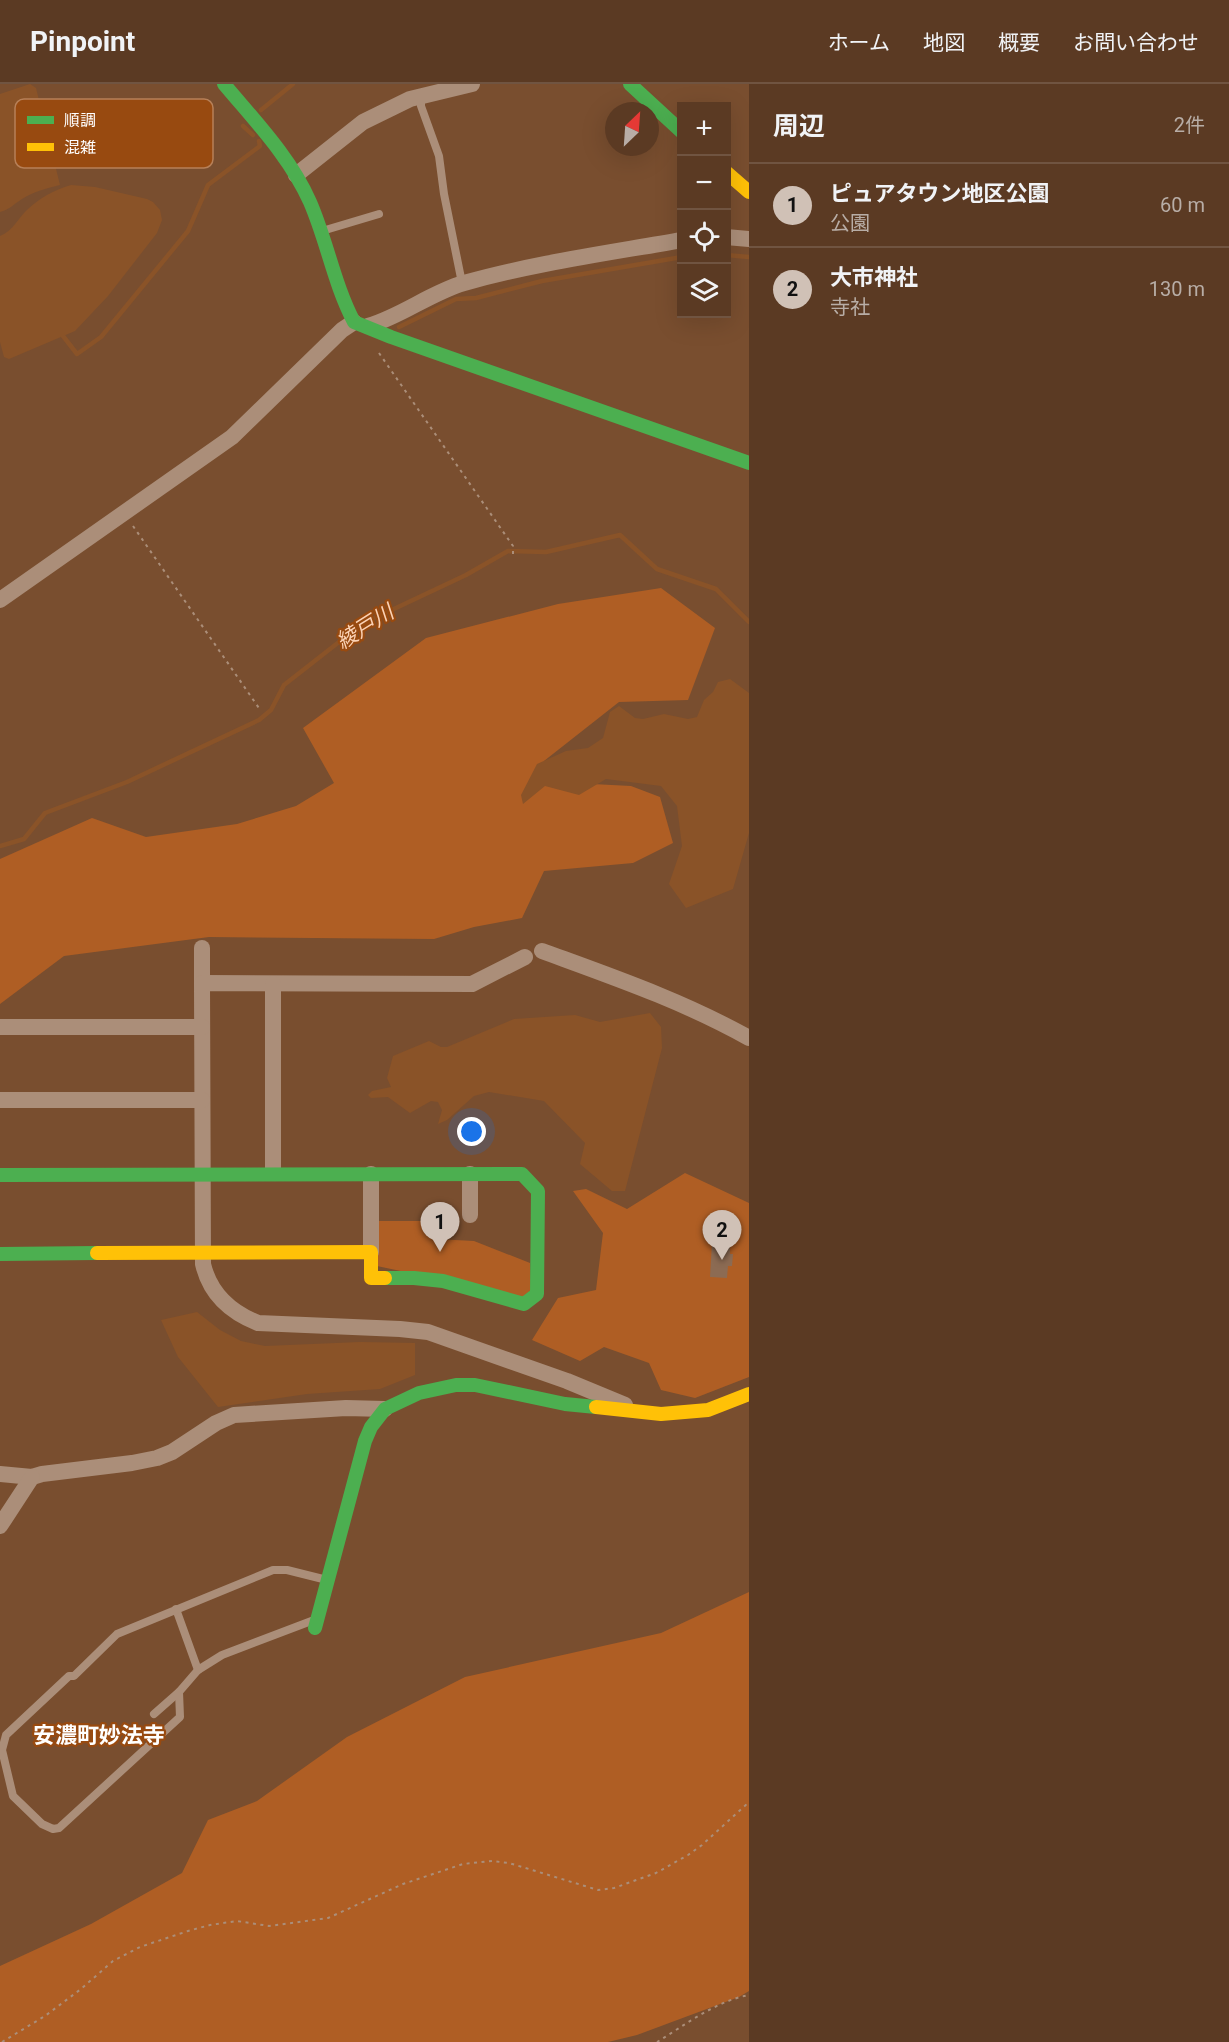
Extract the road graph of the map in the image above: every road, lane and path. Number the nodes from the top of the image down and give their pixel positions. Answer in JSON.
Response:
{"nodes":[{"id":1,"x":224,"y":84,"type":"edge"},
{"id":2,"x":472,"y":84,"type":"edge"},
{"id":3,"x":630,"y":84,"type":"edge"},
{"id":4,"x":421,"y":97,"type":"junction"},
{"id":5,"x":677,"y":128,"type":"edge"},
{"id":6,"x":296,"y":175,"type":"junction"},
{"id":7,"x":731,"y":176,"type":"edge"},
{"id":8,"x":749,"y":192,"type":"edge"},
{"id":9,"x":379,"y":214,"type":"dead end"},
{"id":10,"x":320,"y":232,"type":"junction"},
{"id":11,"x":731,"y":237,"type":"edge"},
{"id":12,"x":749,"y":239,"type":"edge"},
{"id":13,"x":677,"y":241,"type":"edge"},
{"id":14,"x":462,"y":283,"type":"junction"},
{"id":15,"x":361,"y":324,"type":"junction"},
{"id":16,"x":377,"y":350,"type":"dead end"},
{"id":17,"x":749,"y":463,"type":"edge"},
{"id":18,"x":124,"y":513,"type":"junction"},
{"id":19,"x":513,"y":557,"type":"dead end"},
{"id":20,"x":0,"y":600,"type":"edge"},
{"id":21,"x":261,"y":711,"type":"dead end"},
{"id":22,"x":202,"y":948,"type":"dead end"},
{"id":23,"x":542,"y":951,"type":"dead end"},
{"id":24,"x":525,"y":957,"type":"dead end"},
{"id":25,"x":202,"y":983,"type":"junction"},
{"id":26,"x":273,"y":984,"type":"junction"},
{"id":27,"x":0,"y":1027,"type":"edge"},
{"id":28,"x":202,"y":1027,"type":"junction"},
{"id":29,"x":749,"y":1038,"type":"edge"},
{"id":30,"x":0,"y":1100,"type":"edge"},
{"id":31,"x":202,"y":1100,"type":"junction"},
{"id":32,"x":273,"y":1173,"type":"junction"},
{"id":33,"x":371,"y":1174,"type":"junction"},
{"id":34,"x":470,"y":1174,"type":"junction"},
{"id":35,"x":0,"y":1175,"type":"edge"},
{"id":36,"x":202,"y":1175,"type":"junction"},
{"id":37,"x":470,"y":1215,"type":"dead end"},
{"id":38,"x":371,"y":1252,"type":"junction"},
{"id":39,"x":202,"y":1253,"type":"junction"},
{"id":40,"x":0,"y":1254,"type":"edge"},
{"id":41,"x":749,"y":1394,"type":"edge"},
{"id":42,"x":385,"y":1409,"type":"junction"},
{"id":43,"x":640,"y":1410,"type":"junction"},
{"id":44,"x":0,"y":1473,"type":"edge"},
{"id":45,"x":32,"y":1477,"type":"junction"},
{"id":46,"x":0,"y":1526,"type":"edge"},
{"id":47,"x":328,"y":1580,"type":"junction"},
{"id":48,"x":176,"y":1609,"type":"junction"},
{"id":49,"x":316,"y":1623,"type":"joint"},
{"id":50,"x":198,"y":1670,"type":"junction"},
{"id":51,"x":179,"y":1692,"type":"junction"},
{"id":52,"x":154,"y":1714,"type":"dead end"},
{"id":53,"x":749,"y":1802,"type":"edge"},
{"id":54,"x":749,"y":1995,"type":"edge"},
{"id":55,"x":2,"y":2042,"type":"edge"},
{"id":56,"x":657,"y":2042,"type":"edge"}],
"edges":[{"from":1,"to":6,"type":"street"},
{"from":2,"to":4,"type":"street"},
{"from":3,"to":5,"type":"street"},
{"from":4,"to":6,"type":"street"},
{"from":4,"to":14,"type":"lane"},
{"from":6,"to":10,"type":"street"},
{"from":7,"to":8,"type":"street"},
{"from":9,"to":10,"type":"lane"},
{"from":10,"to":15,"type":"street"},
{"from":11,"to":12,"type":"street"},
{"from":13,"to":14,"type":"street"},
{"from":14,"to":15,"type":"street"},
{"from":15,"to":17,"type":"street"},
{"from":15,"to":18,"type":"street"},
{"from":16,"to":19,"type":"path"},
{"from":18,"to":20,"type":"street"},
{"from":18,"to":21,"type":"path"},
{"from":22,"to":25,"type":"street"},
{"from":23,"to":29,"type":"street"},
{"from":24,"to":26,"type":"street"},
{"from":25,"to":26,"type":"street"},
{"from":25,"to":28,"type":"street"},
{"from":26,"to":32,"type":"street"},
{"from":27,"to":28,"type":"street"},
{"from":28,"to":31,"type":"street"},
{"from":30,"to":31,"type":"street"},
{"from":31,"to":36,"type":"street"},
{"from":32,"to":33,"type":"street"},
{"from":32,"to":36,"type":"street"},
{"from":33,"to":34,"type":"street"},
{"from":33,"to":38,"type":"street"},
{"from":34,"to":37,"type":"street"},
{"from":34,"to":38,"type":"street"},
{"from":35,"to":36,"type":"street"},
{"from":36,"to":39,"type":"street"},
{"from":38,"to":39,"type":"street"},
{"from":39,"to":40,"type":"street"},
{"from":39,"to":43,"type":"street"},
{"from":41,"to":43,"type":"street"},
{"from":42,"to":43,"type":"street"},
{"from":42,"to":45,"type":"street"},
{"from":42,"to":47,"type":"street"},
{"from":44,"to":45,"type":"street"},
{"from":45,"to":46,"type":"street"},
{"from":47,"to":48,"type":"lane"},
{"from":47,"to":49,"type":"street"},
{"from":48,"to":50,"type":"lane"},
{"from":48,"to":51,"type":"lane"},
{"from":49,"to":50,"type":"lane"},
{"from":50,"to":51,"type":"lane"},
{"from":51,"to":52,"type":"lane"},
{"from":53,"to":55,"type":"path"},
{"from":54,"to":56,"type":"path"}]}
